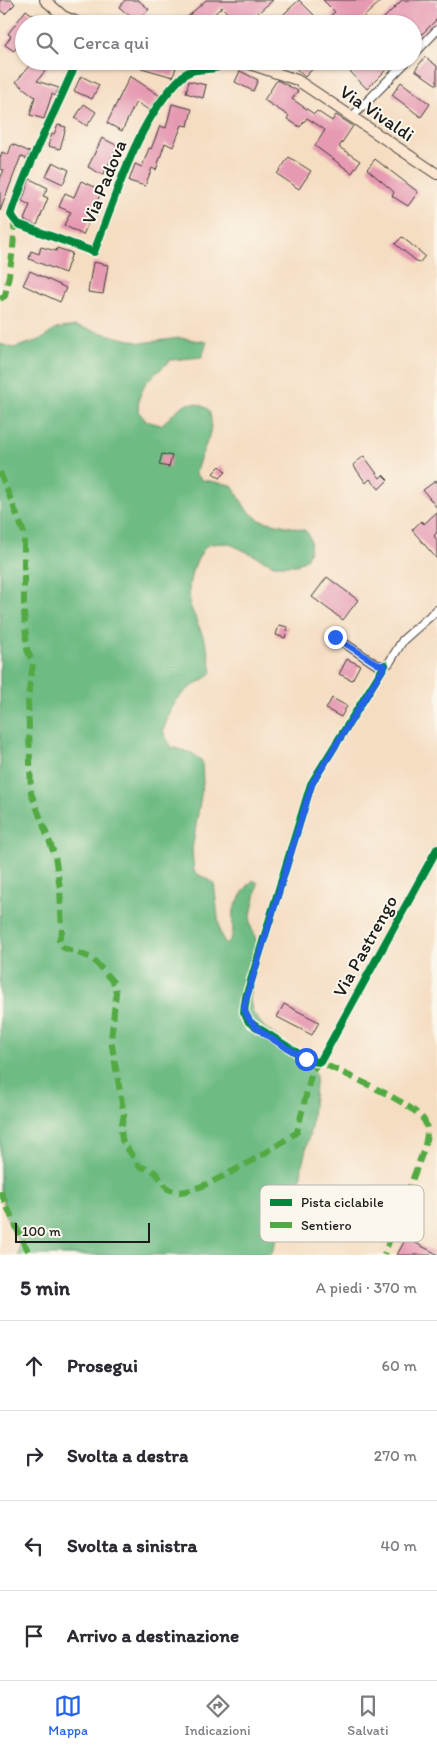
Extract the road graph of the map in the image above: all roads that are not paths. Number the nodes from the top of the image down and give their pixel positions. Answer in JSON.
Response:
{"nodes":[{"id":1,"x":45,"y":0,"type":"edge"},
{"id":2,"x":62,"y":15,"type":"edge"},
{"id":3,"x":437,"y":30,"type":"edge"},
{"id":4,"x":422,"y":45,"type":"edge"},
{"id":5,"x":73,"y":70,"type":"edge"},
{"id":6,"x":204,"y":70,"type":"edge"},
{"id":7,"x":268,"y":70,"type":"edge"},
{"id":8,"x":398,"y":70,"type":"edge"},
{"id":9,"x":352,"y":117,"type":"junction"},
{"id":10,"x":437,"y":174,"type":"edge"},
{"id":11,"x":437,"y":610,"type":"edge"},
{"id":12,"x":335,"y":637,"type":"dead end"},
{"id":13,"x":385,"y":666,"type":"junction"},
{"id":14,"x":437,"y":849,"type":"edge"}],
"edges":[{"from":1,"to":2,"type":"street"},
{"from":3,"to":4,"type":"street"},
{"from":5,"to":6,"type":"street","name":"Via Padova"},
{"from":7,"to":9,"type":"street","name":"Via Vivaldi"},
{"from":8,"to":9,"type":"street"},
{"from":9,"to":10,"type":"street","name":"Via Vivaldi"},
{"from":11,"to":13,"type":"street"},
{"from":12,"to":13,"type":"street"},
{"from":13,"to":14,"type":"street","name":"Via Pastrengo"}]}
